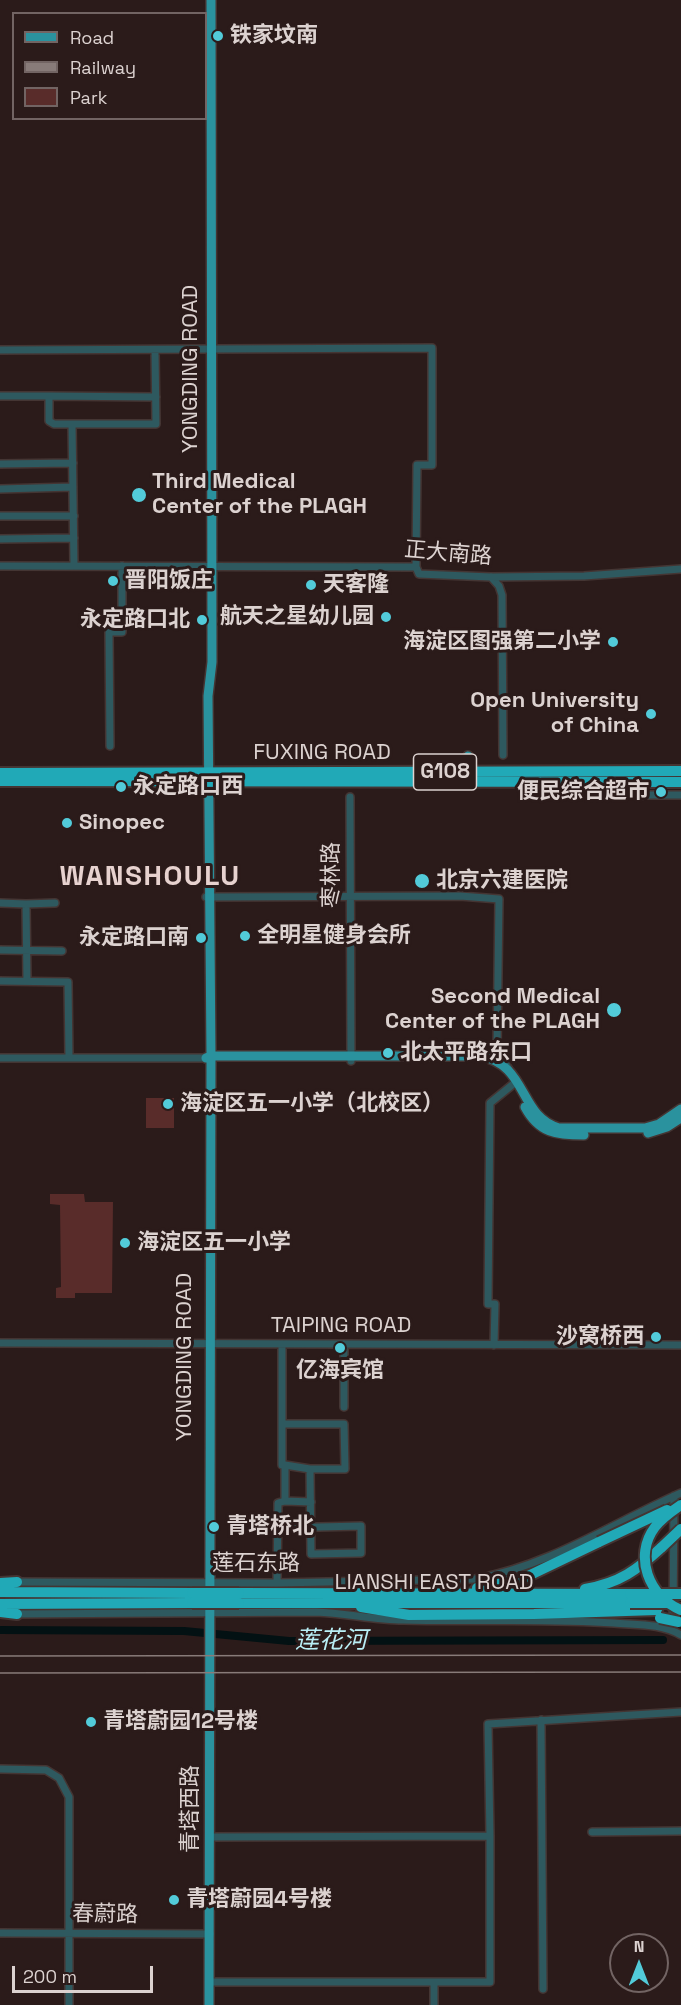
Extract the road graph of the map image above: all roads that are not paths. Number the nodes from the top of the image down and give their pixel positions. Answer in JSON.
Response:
{"nodes":[{"id":1,"x":211,"y":0,"type":"edge"},
{"id":2,"x":210,"y":349,"type":"junction"},
{"id":3,"x":0,"y":350,"type":"edge"},
{"id":4,"x":155,"y":350,"type":"junction"},
{"id":5,"x":0,"y":396,"type":"edge"},
{"id":6,"x":48,"y":396,"type":"junction"},
{"id":7,"x":156,"y":397,"type":"junction"},
{"id":8,"x":72,"y":424,"type":"junction"},
{"id":9,"x":73,"y":463,"type":"junction"},
{"id":10,"x":0,"y":464,"type":"edge"},
{"id":11,"x":73,"y":488,"type":"junction"},
{"id":12,"x":0,"y":489,"type":"edge"},
{"id":13,"x":0,"y":516,"type":"edge"},
{"id":14,"x":74,"y":516,"type":"junction"},
{"id":15,"x":74,"y":538,"type":"junction"},
{"id":16,"x":0,"y":539,"type":"edge"},
{"id":17,"x":0,"y":566,"type":"edge"},
{"id":18,"x":74,"y":566,"type":"junction"},
{"id":19,"x":122,"y":566,"type":"junction"},
{"id":20,"x":212,"y":566,"type":"junction"},
{"id":21,"x":416,"y":567,"type":"junction"},
{"id":22,"x":681,"y":569,"type":"edge"},
{"id":23,"x":491,"y":577,"type":"junction"},
{"id":24,"x":110,"y":746,"type":"dead end"},
{"id":25,"x":503,"y":755,"type":"dead end"},
{"id":26,"x":468,"y":756,"type":"dead end"},
{"id":27,"x":681,"y":771,"type":"edge"},
{"id":28,"x":458,"y":772,"type":"junction"},
{"id":29,"x":0,"y":773,"type":"edge"},
{"id":30,"x":208,"y":778,"type":"junction"},
{"id":31,"x":0,"y":781,"type":"edge"},
{"id":32,"x":641,"y":782,"type":"junction"},
{"id":33,"x":681,"y":782,"type":"edge"},
{"id":34,"x":641,"y":795,"type":"joint"},
{"id":35,"x":681,"y":795,"type":"edge"},
{"id":36,"x":350,"y":797,"type":"dead end"},
{"id":37,"x":208,"y":897,"type":"junction"},
{"id":38,"x":350,"y":897,"type":"junction"},
{"id":39,"x":0,"y":903,"type":"edge"},
{"id":40,"x":55,"y":903,"type":"dead end"},
{"id":41,"x":26,"y":904,"type":"junction"},
{"id":42,"x":0,"y":950,"type":"edge"},
{"id":43,"x":27,"y":950,"type":"junction"},
{"id":44,"x":62,"y":951,"type":"dead end"},
{"id":45,"x":0,"y":981,"type":"edge"},
{"id":46,"x":27,"y":981,"type":"junction"},
{"id":47,"x":0,"y":1058,"type":"edge"},
{"id":48,"x":69,"y":1058,"type":"junction"},
{"id":49,"x":209,"y":1058,"type":"junction"},
{"id":50,"x":351,"y":1058,"type":"junction"},
{"id":51,"x":509,"y":1070,"type":"junction"},
{"id":52,"x":515,"y":1082,"type":"junction"},
{"id":53,"x":681,"y":1109,"type":"edge"},
{"id":54,"x":681,"y":1118,"type":"edge"},
{"id":55,"x":0,"y":1343,"type":"edge"},
{"id":56,"x":208,"y":1344,"type":"junction"},
{"id":57,"x":282,"y":1344,"type":"junction"},
{"id":58,"x":344,"y":1344,"type":"junction"},
{"id":59,"x":494,"y":1345,"type":"junction"},
{"id":60,"x":681,"y":1345,"type":"edge"},
{"id":61,"x":344,"y":1407,"type":"dead end"},
{"id":62,"x":282,"y":1424,"type":"junction"},
{"id":63,"x":285,"y":1465,"type":"junction"},
{"id":64,"x":310,"y":1469,"type":"junction"},
{"id":65,"x":679,"y":1499,"type":"edge"},
{"id":66,"x":285,"y":1501,"type":"junction"},
{"id":67,"x":311,"y":1502,"type":"junction"},
{"id":68,"x":311,"y":1527,"type":"junction"},
{"id":69,"x":277,"y":1528,"type":"junction"},
{"id":70,"x":681,"y":1529,"type":"edge"},
{"id":71,"x":0,"y":1582,"type":"edge"},
{"id":72,"x":17,"y":1582,"type":"joint"},
{"id":73,"x":207,"y":1583,"type":"junction"},
{"id":74,"x":277,"y":1583,"type":"junction"},
{"id":75,"x":0,"y":1592,"type":"edge"},
{"id":76,"x":448,"y":1592,"type":"junction"},
{"id":77,"x":563,"y":1593,"type":"junction"},
{"id":78,"x":681,"y":1594,"type":"edge"},
{"id":79,"x":192,"y":1598,"type":"junction"},
{"id":80,"x":239,"y":1598,"type":"junction"},
{"id":81,"x":630,"y":1598,"type":"junction"},
{"id":82,"x":340,"y":1603,"type":"junction"},
{"id":83,"x":681,"y":1603,"type":"edge"},
{"id":84,"x":0,"y":1604,"type":"edge"},
{"id":85,"x":681,"y":1610,"type":"edge"},
{"id":86,"x":0,"y":1613,"type":"edge"},
{"id":87,"x":208,"y":1613,"type":"junction"},
{"id":88,"x":17,"y":1614,"type":"joint"},
{"id":89,"x":658,"y":1614,"type":"junction"},
{"id":90,"x":678,"y":1625,"type":"edge"},
{"id":91,"x":681,"y":1635,"type":"edge"},
{"id":92,"x":208,"y":1638,"type":"junction"},
{"id":93,"x":681,"y":1712,"type":"edge"},
{"id":94,"x":541,"y":1720,"type":"junction"},
{"id":95,"x":0,"y":1769,"type":"edge"},
{"id":96,"x":681,"y":1831,"type":"edge"},
{"id":97,"x":592,"y":1832,"type":"dead end"},
{"id":98,"x":490,"y":1836,"type":"junction"},
{"id":99,"x":210,"y":1837,"type":"junction"},
{"id":100,"x":0,"y":1933,"type":"edge"},
{"id":101,"x":68,"y":1933,"type":"junction"},
{"id":102,"x":207,"y":1934,"type":"junction"},
{"id":103,"x":209,"y":1982,"type":"junction"},
{"id":104,"x":434,"y":1983,"type":"junction"},
{"id":105,"x":543,"y":1989,"type":"dead end"},
{"id":106,"x":69,"y":2005,"type":"edge"},
{"id":107,"x":204,"y":2005,"type":"edge"},
{"id":108,"x":209,"y":2005,"type":"edge"},
{"id":109,"x":434,"y":2005,"type":"edge"}],
"edges":[{"from":1,"to":2,"type":"main road","name":"YONGDING ROAD"},
{"from":2,"to":4,"type":"street"},
{"from":2,"to":20,"type":"main road","name":"YONGDING ROAD"},
{"from":2,"to":21,"type":"street"},
{"from":3,"to":4,"type":"street"},
{"from":4,"to":7,"type":"street"},
{"from":5,"to":6,"type":"street"},
{"from":6,"to":7,"type":"street"},
{"from":6,"to":8,"type":"street"},
{"from":7,"to":8,"type":"street"},
{"from":8,"to":9,"type":"street"},
{"from":9,"to":10,"type":"street"},
{"from":9,"to":11,"type":"street"},
{"from":11,"to":12,"type":"street"},
{"from":11,"to":14,"type":"street"},
{"from":13,"to":14,"type":"street"},
{"from":14,"to":15,"type":"street"},
{"from":15,"to":16,"type":"street"},
{"from":15,"to":18,"type":"street"},
{"from":17,"to":18,"type":"street","name":"正大南路"},
{"from":18,"to":19,"type":"street","name":"正大南路"},
{"from":19,"to":20,"type":"street","name":"正大南路"},
{"from":19,"to":24,"type":"street"},
{"from":20,"to":21,"type":"street","name":"正大南路"},
{"from":20,"to":30,"type":"main road","name":"YONGDING ROAD"},
{"from":21,"to":23,"type":"street","name":"正大南路"},
{"from":22,"to":23,"type":"street","name":"正大南路"},
{"from":23,"to":25,"type":"street"},
{"from":26,"to":28,"type":"main road"},
{"from":27,"to":28,"type":"highway","name":"FUXING ROAD","number":"G108"},
{"from":28,"to":30,"type":"highway","name":"FUXING ROAD","number":"G108"},
{"from":29,"to":30,"type":"highway","name":"FUXING ROAD","number":"G108"},
{"from":30,"to":31,"type":"highway","name":"FUXING ROAD","number":"G108"},
{"from":30,"to":32,"type":"highway","name":"FUXING ROAD","number":"G108"},
{"from":30,"to":37,"type":"main road","name":"YONGDING ROAD"},
{"from":32,"to":33,"type":"highway","name":"FUXING ROAD","number":"G108"},
{"from":32,"to":34,"type":"main road"},
{"from":34,"to":35,"type":"street"},
{"from":36,"to":38,"type":"street","name":"枣林路"},
{"from":37,"to":38,"type":"street"},
{"from":37,"to":49,"type":"main road","name":"YONGDING ROAD"},
{"from":38,"to":50,"type":"street","name":"枣林路"},
{"from":38,"to":51,"type":"street"},
{"from":39,"to":41,"type":"street"},
{"from":40,"to":41,"type":"street"},
{"from":41,"to":43,"type":"street"},
{"from":42,"to":43,"type":"street"},
{"from":43,"to":44,"type":"street"},
{"from":43,"to":46,"type":"street"},
{"from":45,"to":46,"type":"street"},
{"from":46,"to":48,"type":"street"},
{"from":47,"to":48,"type":"street"},
{"from":48,"to":49,"type":"street"},
{"from":49,"to":50,"type":"main road"},
{"from":49,"to":56,"type":"main road","name":"YONGDING ROAD"},
{"from":50,"to":51,"type":"main road"},
{"from":50,"to":52,"type":"main road"},
{"from":51,"to":52,"type":"main road"},
{"from":52,"to":53,"type":"main road"},
{"from":52,"to":54,"type":"main road"},
{"from":52,"to":59,"type":"street"},
{"from":55,"to":56,"type":"street","name":"TAIPING ROAD"},
{"from":56,"to":57,"type":"street","name":"TAIPING ROAD"},
{"from":56,"to":73,"type":"main road","name":"YONGDING ROAD"},
{"from":57,"to":58,"type":"street","name":"TAIPING ROAD"},
{"from":57,"to":62,"type":"street"},
{"from":58,"to":59,"type":"street","name":"TAIPING ROAD"},
{"from":58,"to":61,"type":"street"},
{"from":59,"to":60,"type":"street","name":"TAIPING ROAD"},
{"from":62,"to":63,"type":"street"},
{"from":62,"to":64,"type":"street"},
{"from":63,"to":64,"type":"street"},
{"from":63,"to":66,"type":"street"},
{"from":64,"to":67,"type":"street"},
{"from":65,"to":74,"type":"street","name":"莲石东路"},
{"from":65,"to":76,"type":"highway","bridge":true},
{"from":65,"to":85,"type":"highway","bridge":true},
{"from":65,"to":90,"type":"street"},
{"from":66,"to":67,"type":"street"},
{"from":66,"to":69,"type":"street"},
{"from":67,"to":68,"type":"street"},
{"from":68,"to":68,"type":"street"},
{"from":68,"to":69,"type":"street"},
{"from":69,"to":74,"type":"street"},
{"from":70,"to":77,"type":"highway","bridge":true},
{"from":71,"to":72,"type":"highway"},
{"from":72,"to":73,"type":"street","name":"莲石东路"},
{"from":73,"to":74,"type":"street","name":"莲石东路"},
{"from":73,"to":87,"type":"main road","name":"YONGDING ROAD"},
{"from":75,"to":79,"type":"highway"},
{"from":76,"to":77,"type":"highway","name":"LIANSHI EAST ROAD"},
{"from":76,"to":80,"type":"highway","name":"LIANSHI EAST ROAD"},
{"from":77,"to":81,"type":"highway","name":"LIANSHI EAST ROAD"},
{"from":78,"to":81,"type":"highway","bridge":true},
{"from":79,"to":80,"type":"highway","bridge":true},
{"from":79,"to":84,"type":"highway"},
{"from":80,"to":82,"type":"highway","name":"LIANSHI EAST ROAD"},
{"from":81,"to":82,"type":"highway","name":"LIANSHI EAST ROAD"},
{"from":81,"to":83,"type":"highway","bridge":true},
{"from":82,"to":89,"type":"highway"},
{"from":85,"to":89,"type":"highway"},
{"from":86,"to":88,"type":"highway"},
{"from":87,"to":88,"type":"street"},
{"from":87,"to":90,"type":"street"},
{"from":87,"to":92,"type":"main road","name":"青塔西路"},
{"from":89,"to":90,"type":"highway","bridge":true},
{"from":90,"to":91,"type":"street"},
{"from":92,"to":99,"type":"main road","name":"青塔西路"},
{"from":92,"to":102,"type":"main road","name":"青塔西路"},
{"from":93,"to":94,"type":"street"},
{"from":94,"to":98,"type":"street"},
{"from":94,"to":105,"type":"street"},
{"from":95,"to":101,"type":"street"},
{"from":96,"to":97,"type":"street"},
{"from":98,"to":99,"type":"street"},
{"from":98,"to":104,"type":"street"},
{"from":99,"to":102,"type":"main road","name":"青塔西路"},
{"from":100,"to":101,"type":"street","name":"春蔚路"},
{"from":101,"to":102,"type":"street","name":"春蔚路"},
{"from":101,"to":106,"type":"street"},
{"from":102,"to":103,"type":"main road","name":"青塔西路"},
{"from":102,"to":107,"type":"main road","name":"青塔西路"},
{"from":103,"to":104,"type":"street"},
{"from":103,"to":108,"type":"main road","name":"青塔西路"},
{"from":104,"to":109,"type":"street"}]}
